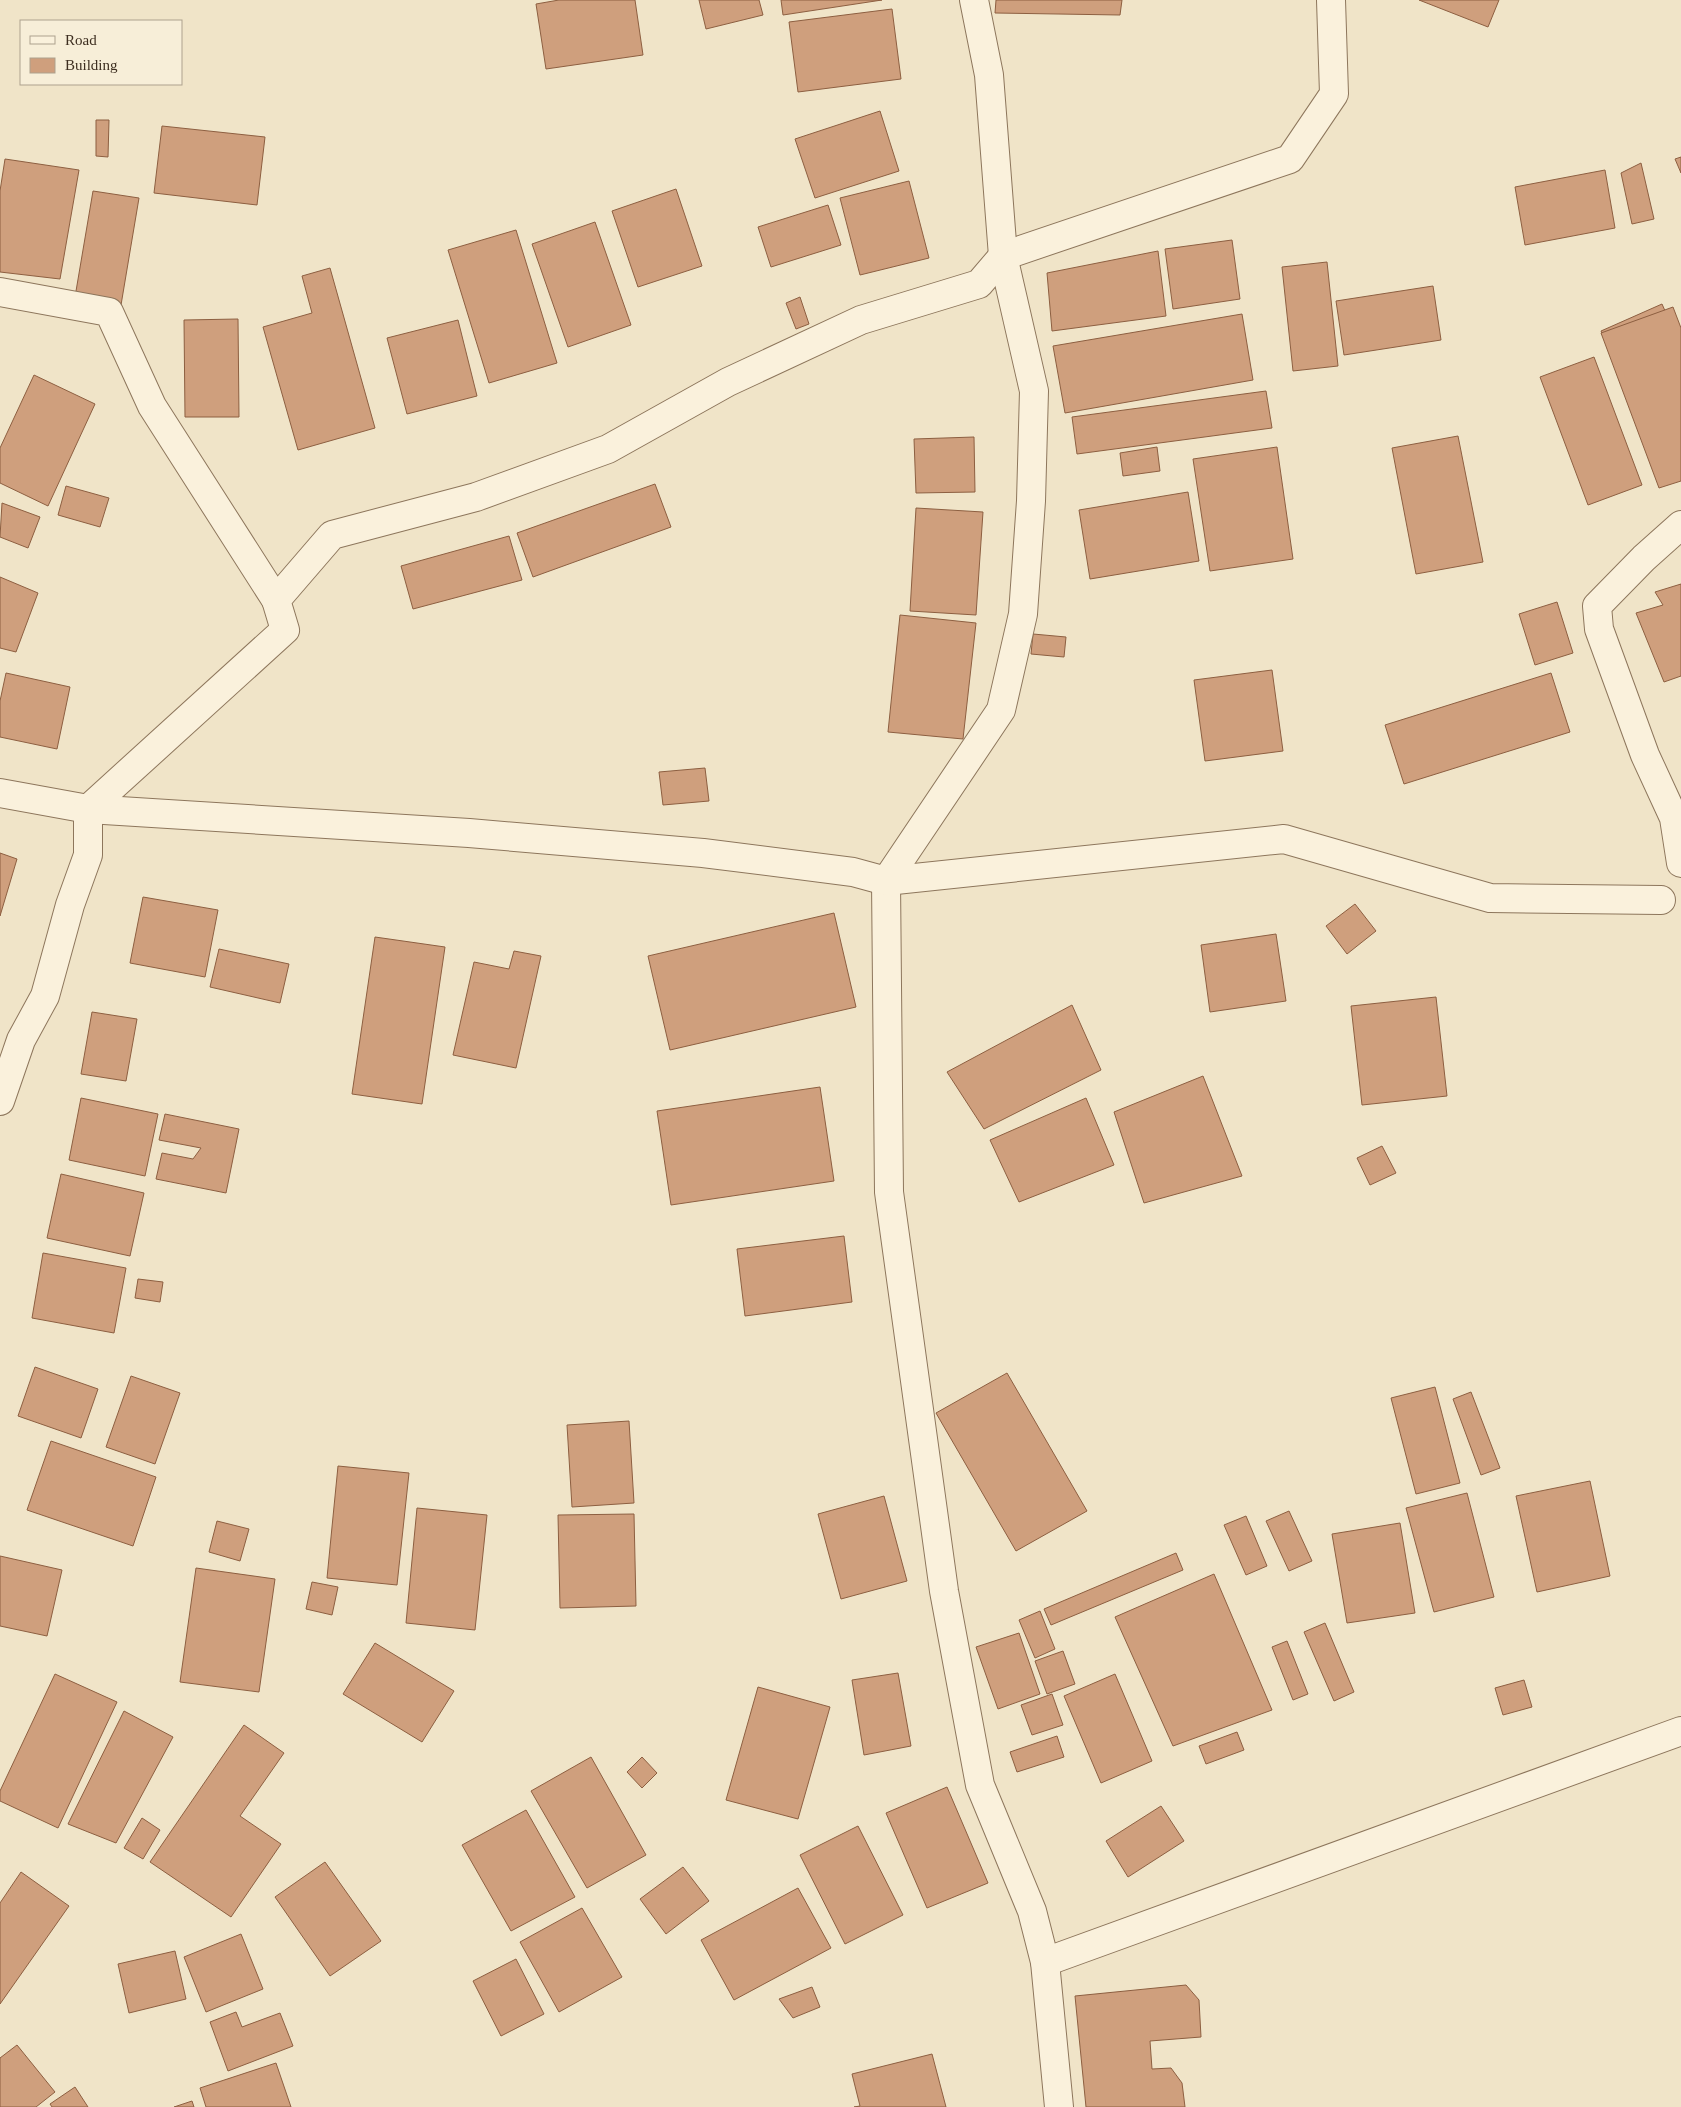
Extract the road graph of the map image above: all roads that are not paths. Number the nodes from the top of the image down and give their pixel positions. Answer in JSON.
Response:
{"nodes":[{"id":1,"x":974,"y":0,"type":"edge"},
{"id":2,"x":1330,"y":0,"type":"edge"},
{"id":3,"x":1003,"y":256,"type":"junction"},
{"id":4,"x":0,"y":292,"type":"edge"},
{"id":5,"x":1681,"y":525,"type":"edge"},
{"id":6,"x":276,"y":600,"type":"junction"},
{"id":7,"x":0,"y":793,"type":"edge"},
{"id":8,"x":88,"y":809,"type":"junction"},
{"id":9,"x":1677,"y":817,"type":"edge"},
{"id":10,"x":1681,"y":863,"type":"edge"},
{"id":11,"x":886,"y":881,"type":"junction"},
{"id":12,"x":1661,"y":900,"type":"dead end"},
{"id":13,"x":0,"y":1101,"type":"edge"},
{"id":14,"x":1681,"y":1731,"type":"edge"},
{"id":15,"x":1044,"y":1962,"type":"junction"},
{"id":16,"x":1059,"y":2107,"type":"edge"}],
"edges":[{"from":1,"to":3,"type":"street"},
{"from":2,"to":3,"type":"street"},
{"from":3,"to":6,"type":"street"},
{"from":3,"to":11,"type":"street"},
{"from":4,"to":6,"type":"street"},
{"from":5,"to":9,"type":"street"},
{"from":6,"to":8,"type":"street"},
{"from":7,"to":8,"type":"street"},
{"from":8,"to":11,"type":"street"},
{"from":8,"to":13,"type":"street"},
{"from":9,"to":10,"type":"street"},
{"from":11,"to":12,"type":"street"},
{"from":11,"to":15,"type":"street"},
{"from":14,"to":15,"type":"street"},
{"from":15,"to":16,"type":"street"}]}
